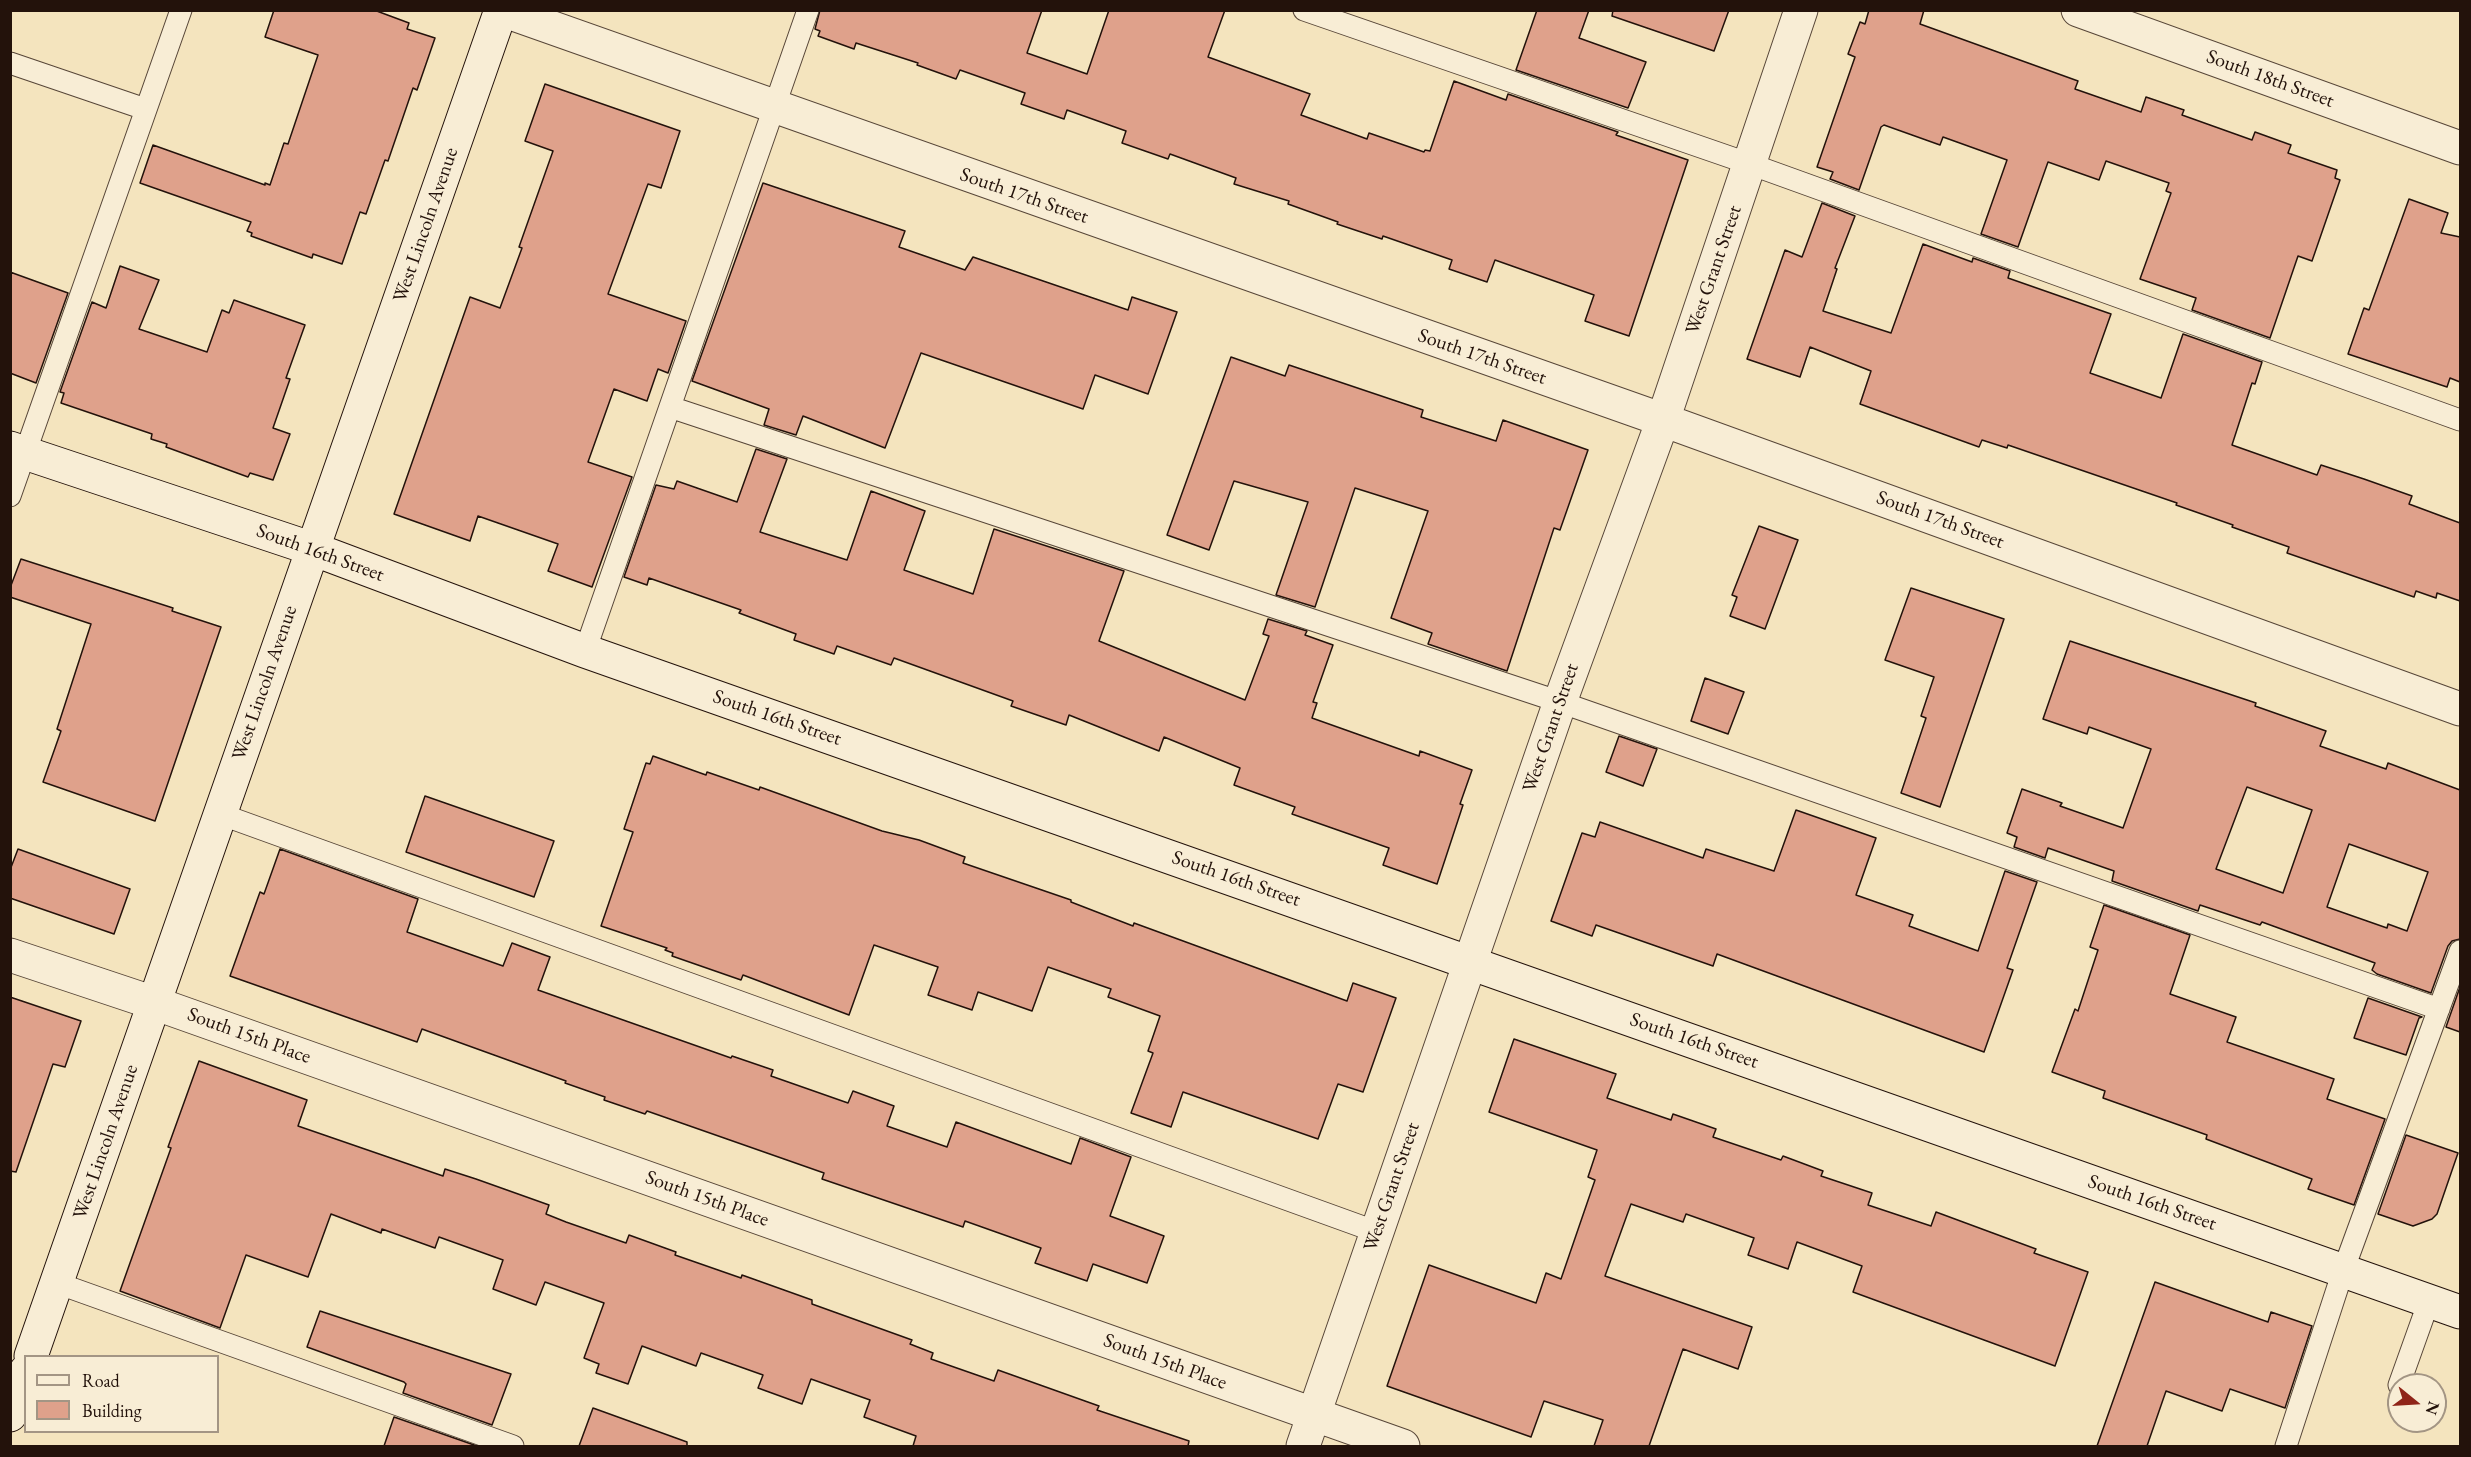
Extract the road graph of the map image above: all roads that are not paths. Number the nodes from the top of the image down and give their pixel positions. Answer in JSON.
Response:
{"nodes":[{"id":1,"x":181,"y":10,"type":"edge"},
{"id":2,"x":501,"y":10,"type":"edge"},
{"id":3,"x":808,"y":10,"type":"edge"},
{"id":4,"x":1304,"y":10,"type":"edge"},
{"id":5,"x":1801,"y":10,"type":"edge"},
{"id":6,"x":2078,"y":10,"type":"edge"},
{"id":7,"x":2120,"y":17,"type":"edge"},
{"id":8,"x":10,"y":63,"type":"edge"},
{"id":9,"x":773,"y":107,"type":"junction"},
{"id":10,"x":145,"y":109,"type":"junction"},
{"id":11,"x":2460,"y":148,"type":"edge"},
{"id":12,"x":1749,"y":164,"type":"junction"},
{"id":13,"x":670,"y":407,"type":"junction"},
{"id":14,"x":1663,"y":420,"type":"junction"},
{"id":15,"x":2460,"y":420,"type":"edge"},
{"id":16,"x":18,"y":451,"type":"edge"},
{"id":17,"x":10,"y":495,"type":"edge"},
{"id":18,"x":313,"y":549,"type":"junction"},
{"id":19,"x":585,"y":651,"type":"junction"},
{"id":20,"x":1560,"y":702,"type":"junction"},
{"id":21,"x":2460,"y":709,"type":"edge"},
{"id":22,"x":220,"y":814,"type":"junction"},
{"id":23,"x":2460,"y":951,"type":"edge"},
{"id":24,"x":10,"y":955,"type":"edge"},
{"id":25,"x":1469,"y":961,"type":"junction"},
{"id":26,"x":154,"y":1003,"type":"junction"},
{"id":27,"x":2439,"y":1009,"type":"junction"},
{"id":28,"x":1377,"y":1232,"type":"junction"},
{"id":29,"x":2343,"y":1271,"type":"junction"},
{"id":30,"x":57,"y":1283,"type":"junction"},
{"id":31,"x":2429,"y":1301,"type":"junction"},
{"id":32,"x":2460,"y":1312,"type":"edge"},
{"id":33,"x":31,"y":1355,"type":"edge"},
{"id":34,"x":2404,"y":1373,"type":"edge"},
{"id":35,"x":24,"y":1376,"type":"edge"},
{"id":36,"x":10,"y":1414,"type":"edge"},
{"id":37,"x":1314,"y":1415,"type":"junction"},
{"id":38,"x":513,"y":1446,"type":"edge"},
{"id":39,"x":1303,"y":1446,"type":"edge"},
{"id":40,"x":1403,"y":1446,"type":"edge"},
{"id":41,"x":2286,"y":1446,"type":"edge"}],
"edges":[{"from":1,"to":10,"type":"lane"},
{"from":2,"to":9,"type":"street","name":"South 17th Street"},
{"from":2,"to":18,"type":"street","name":"West Lincoln Avenue"},
{"from":3,"to":9,"type":"lane"},
{"from":4,"to":12,"type":"lane"},
{"from":5,"to":12,"type":"street","name":"West Grant Street"},
{"from":6,"to":7,"type":"street","name":"South 18th Street"},
{"from":7,"to":11,"type":"street","name":"South 18th Street"},
{"from":8,"to":10,"type":"lane"},
{"from":9,"to":13,"type":"lane"},
{"from":9,"to":14,"type":"street","name":"South 17th Street"},
{"from":10,"to":16,"type":"lane"},
{"from":12,"to":14,"type":"street","name":"West Grant Street"},
{"from":12,"to":15,"type":"lane"},
{"from":13,"to":19,"type":"lane"},
{"from":13,"to":20,"type":"lane"},
{"from":14,"to":20,"type":"street","name":"West Grant Street"},
{"from":14,"to":21,"type":"street","name":"South 17th Street"},
{"from":16,"to":17,"type":"lane"},
{"from":16,"to":18,"type":"street","name":"South 16th Street"},
{"from":18,"to":19,"type":"street","name":"South 16th Street"},
{"from":18,"to":22,"type":"street","name":"West Lincoln Avenue"},
{"from":19,"to":25,"type":"street","name":"South 16th Street"},
{"from":20,"to":25,"type":"street","name":"West Grant Street"},
{"from":20,"to":27,"type":"lane"},
{"from":22,"to":26,"type":"street","name":"West Lincoln Avenue"},
{"from":22,"to":28,"type":"lane"},
{"from":23,"to":27,"type":"lane"},
{"from":24,"to":26,"type":"street","name":"South 15th Place"},
{"from":25,"to":28,"type":"street","name":"West Grant Street"},
{"from":25,"to":29,"type":"street","name":"South 16th Street"},
{"from":26,"to":30,"type":"street","name":"West Lincoln Avenue"},
{"from":26,"to":37,"type":"street","name":"South 15th Place"},
{"from":27,"to":29,"type":"lane"},
{"from":28,"to":37,"type":"street","name":"West Grant Street"},
{"from":29,"to":31,"type":"street","name":"South 16th Street"},
{"from":29,"to":41,"type":"lane"},
{"from":30,"to":33,"type":"street","name":"West Lincoln Avenue"},
{"from":30,"to":38,"type":"lane"},
{"from":31,"to":32,"type":"street","name":"South 16th Street"},
{"from":31,"to":34,"type":"lane"},
{"from":35,"to":36,"type":"street"},
{"from":37,"to":39,"type":"street","name":"West Grant Street"},
{"from":37,"to":40,"type":"street","name":"South 15th Place"}]}
